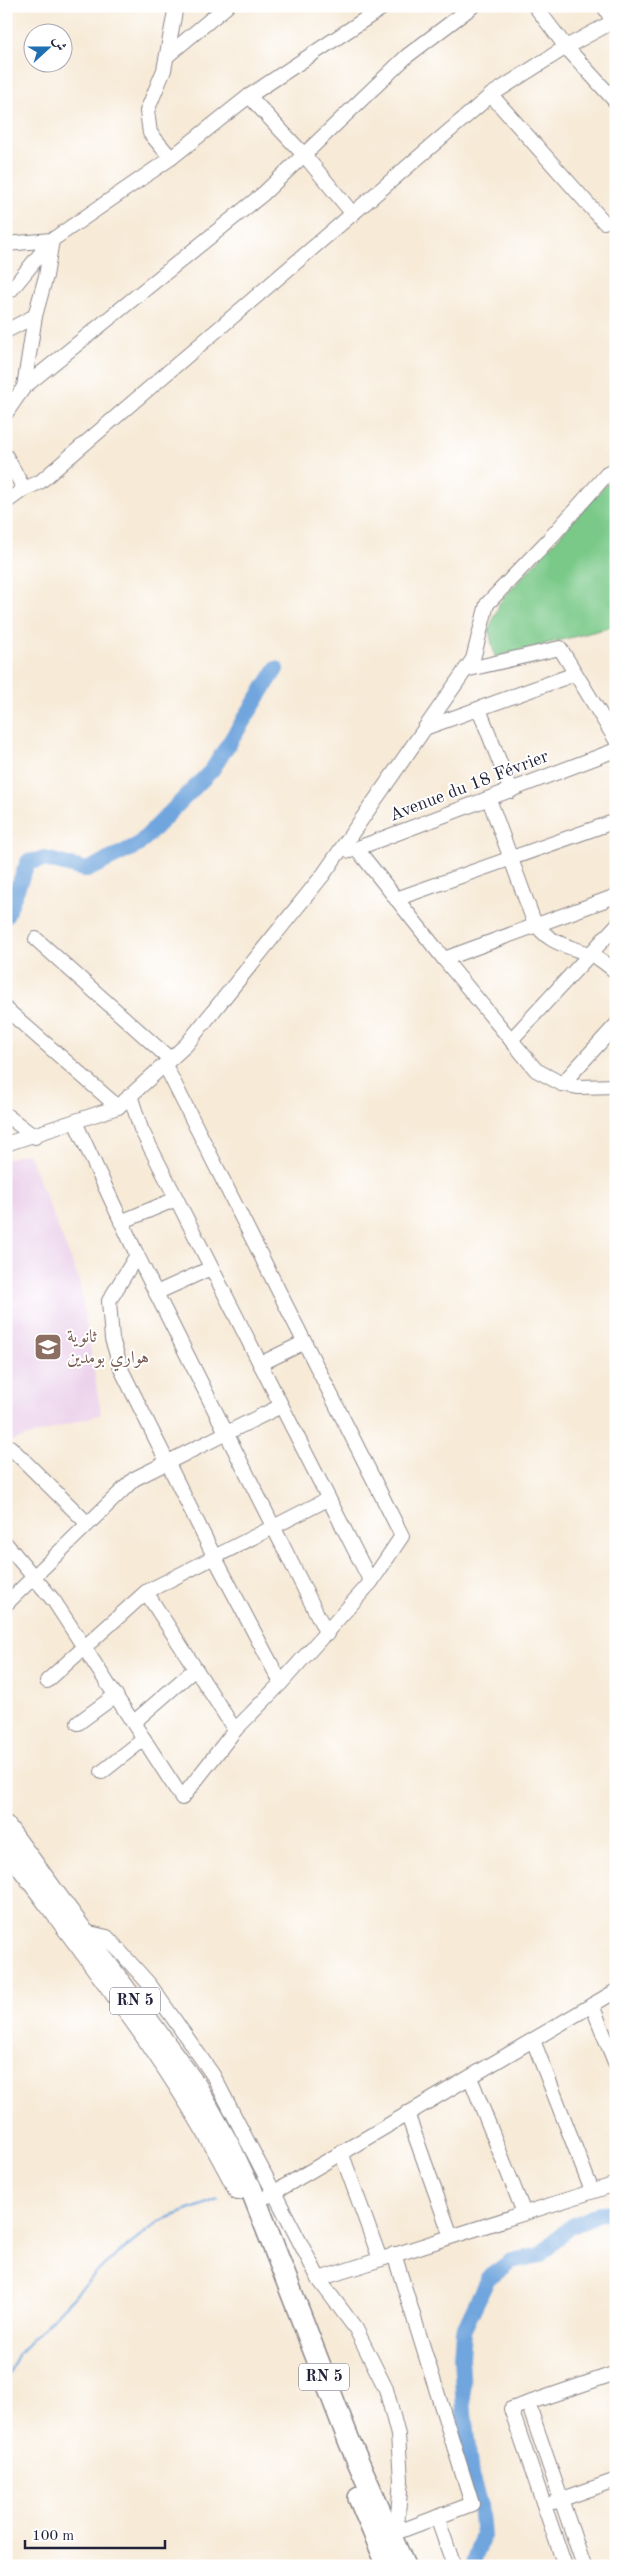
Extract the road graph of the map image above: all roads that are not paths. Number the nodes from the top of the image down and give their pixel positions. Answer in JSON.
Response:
{"nodes":[{"id":1,"x":176,"y":6,"type":"edge"},
{"id":2,"x":227,"y":6,"type":"edge"},
{"id":3,"x":473,"y":6,"type":"edge"},
{"id":4,"x":535,"y":6,"type":"edge"},
{"id":5,"x":604,"y":6,"type":"edge"},
{"id":6,"x":381,"y":8,"type":"edge"},
{"id":7,"x":614,"y":21,"type":"edge"},
{"id":8,"x":566,"y":46,"type":"junction"},
{"id":9,"x":167,"y":56,"type":"junction"},
{"id":10,"x":490,"y":95,"type":"junction"},
{"id":11,"x":249,"y":96,"type":"junction"},
{"id":12,"x":616,"y":102,"type":"edge"},
{"id":13,"x":305,"y":156,"type":"junction"},
{"id":14,"x":170,"y":158,"type":"junction"},
{"id":15,"x":353,"y":214,"type":"junction"},
{"id":16,"x":604,"y":222,"type":"dead end"},
{"id":17,"x":52,"y":240,"type":"junction"},
{"id":18,"x":6,"y":244,"type":"edge"},
{"id":19,"x":6,"y":291,"type":"edge"},
{"id":20,"x":35,"y":316,"type":"junction"},
{"id":21,"x":6,"y":331,"type":"edge"},
{"id":22,"x":24,"y":387,"type":"junction"},
{"id":23,"x":6,"y":413,"type":"edge"},
{"id":24,"x":6,"y":456,"type":"edge"},
{"id":25,"x":616,"y":469,"type":"edge"},
{"id":26,"x":24,"y":489,"type":"junction"},
{"id":27,"x":6,"y":502,"type":"edge"},
{"id":28,"x":465,"y":670,"type":"junction"},
{"id":29,"x":575,"y":674,"type":"junction"},
{"id":30,"x":479,"y":709,"type":"junction"},
{"id":31,"x":425,"y":728,"type":"junction"},
{"id":32,"x":616,"y":740,"type":"edge"},
{"id":33,"x":616,"y":750,"type":"edge"},
{"id":34,"x":511,"y":791,"type":"junction"},
{"id":35,"x":489,"y":799,"type":"junction"},
{"id":36,"x":616,"y":821,"type":"edge"},
{"id":37,"x":357,"y":849,"type":"junction"},
{"id":38,"x":336,"y":857,"type":"junction"},
{"id":39,"x":510,"y":858,"type":"junction"},
{"id":40,"x":616,"y":896,"type":"edge"},
{"id":41,"x":396,"y":900,"type":"junction"},
{"id":42,"x":536,"y":925,"type":"junction"},
{"id":43,"x":616,"y":926,"type":"edge"},
{"id":44,"x":36,"y":939,"type":"dead end"},
{"id":45,"x":590,"y":955,"type":"junction"},
{"id":46,"x":444,"y":959,"type":"junction"},
{"id":47,"x":616,"y":972,"type":"edge"},
{"id":48,"x":6,"y":1009,"type":"edge"},
{"id":49,"x":616,"y":1025,"type":"edge"},
{"id":50,"x":511,"y":1040,"type":"junction"},
{"id":51,"x":168,"y":1062,"type":"junction"},
{"id":52,"x":562,"y":1084,"type":"junction"},
{"id":53,"x":616,"y":1086,"type":"edge"},
{"id":54,"x":130,"y":1095,"type":"junction"},
{"id":55,"x":118,"y":1107,"type":"junction"},
{"id":56,"x":6,"y":1115,"type":"edge"},
{"id":57,"x":75,"y":1122,"type":"junction"},
{"id":58,"x":35,"y":1136,"type":"junction"},
{"id":59,"x":6,"y":1144,"type":"edge"},
{"id":60,"x":176,"y":1199,"type":"junction"},
{"id":61,"x":121,"y":1222,"type":"junction"},
{"id":62,"x":137,"y":1255,"type":"junction"},
{"id":63,"x":211,"y":1268,"type":"junction"},
{"id":64,"x":156,"y":1293,"type":"junction"},
{"id":65,"x":305,"y":1342,"type":"junction"},
{"id":66,"x":260,"y":1364,"type":"junction"},
{"id":67,"x":282,"y":1406,"type":"junction"},
{"id":68,"x":227,"y":1435,"type":"junction"},
{"id":69,"x":10,"y":1446,"type":"dead end"},
{"id":70,"x":167,"y":1462,"type":"junction"},
{"id":71,"x":328,"y":1499,"type":"junction"},
{"id":72,"x":88,"y":1524,"type":"junction"},
{"id":73,"x":273,"y":1527,"type":"junction"},
{"id":74,"x":6,"y":1544,"type":"edge"},
{"id":75,"x":214,"y":1556,"type":"junction"},
{"id":76,"x":33,"y":1577,"type":"junction"},
{"id":77,"x":371,"y":1582,"type":"junction"},
{"id":78,"x":146,"y":1592,"type":"junction"},
{"id":79,"x":6,"y":1604,"type":"edge"},
{"id":80,"x":327,"y":1634,"type":"junction"},
{"id":81,"x":86,"y":1648,"type":"junction"},
{"id":82,"x":195,"y":1669,"type":"junction"},
{"id":83,"x":47,"y":1682,"type":"dead end"},
{"id":84,"x":281,"y":1683,"type":"junction"},
{"id":85,"x":116,"y":1694,"type":"junction"},
{"id":86,"x":78,"y":1722,"type":"dead end"},
{"id":87,"x":134,"y":1722,"type":"junction"},
{"id":88,"x":235,"y":1730,"type":"junction"},
{"id":89,"x":144,"y":1738,"type":"junction"},
{"id":90,"x":102,"y":1772,"type":"dead end"},
{"id":91,"x":6,"y":1825,"type":"edge"},
{"id":92,"x":6,"y":1848,"type":"edge"},
{"id":93,"x":85,"y":1932,"type":"junction"},
{"id":94,"x":616,"y":1991,"type":"edge"},
{"id":95,"x":592,"y":2005,"type":"junction"},
{"id":96,"x":533,"y":2040,"type":"junction"},
{"id":97,"x":616,"y":2065,"type":"edge"},
{"id":98,"x":470,"y":2077,"type":"junction"},
{"id":99,"x":407,"y":2114,"type":"junction"},
{"id":100,"x":341,"y":2152,"type":"junction"},
{"id":101,"x":616,"y":2184,"type":"edge"},
{"id":102,"x":592,"y":2191,"type":"junction"},
{"id":103,"x":255,"y":2193,"type":"junction"},
{"id":104,"x":524,"y":2213,"type":"junction"},
{"id":105,"x":451,"y":2236,"type":"junction"},
{"id":106,"x":394,"y":2254,"type":"junction"},
{"id":107,"x":380,"y":2259,"type":"junction"},
{"id":108,"x":319,"y":2278,"type":"junction"},
{"id":109,"x":616,"y":2373,"type":"edge"},
{"id":110,"x":528,"y":2403,"type":"junction"},
{"id":111,"x":616,"y":2480,"type":"edge"},
{"id":112,"x":561,"y":2499,"type":"junction"},
{"id":113,"x":544,"y":2505,"type":"junction"},
{"id":114,"x":437,"y":2517,"type":"junction"},
{"id":115,"x":394,"y":2536,"type":"junction"},
{"id":116,"x":388,"y":2566,"type":"edge"},
{"id":117,"x":404,"y":2566,"type":"edge"},
{"id":118,"x":454,"y":2566,"type":"edge"},
{"id":119,"x":565,"y":2566,"type":"edge"},
{"id":120,"x":584,"y":2566,"type":"edge"}],
"edges":[{"from":1,"to":9,"type":"street"},
{"from":2,"to":9,"type":"street"},
{"from":3,"to":13,"type":"street"},
{"from":4,"to":8,"type":"street"},
{"from":5,"to":7,"type":"street"},
{"from":6,"to":11,"type":"street"},
{"from":7,"to":8,"type":"street"},
{"from":8,"to":10,"type":"street"},
{"from":8,"to":12,"type":"street"},
{"from":9,"to":14,"type":"street"},
{"from":10,"to":15,"type":"street"},
{"from":10,"to":16,"type":"street"},
{"from":11,"to":13,"type":"street"},
{"from":11,"to":14,"type":"street"},
{"from":13,"to":15,"type":"street"},
{"from":13,"to":22,"type":"street"},
{"from":14,"to":17,"type":"street"},
{"from":15,"to":26,"type":"street"},
{"from":17,"to":18,"type":"street"},
{"from":17,"to":19,"type":"street"},
{"from":17,"to":20,"type":"street"},
{"from":20,"to":21,"type":"street"},
{"from":20,"to":22,"type":"street"},
{"from":22,"to":23,"type":"street"},
{"from":24,"to":26,"type":"street"},
{"from":25,"to":28,"type":"street"},
{"from":26,"to":27,"type":"street"},
{"from":28,"to":29,"type":"street"},
{"from":28,"to":31,"type":"street"},
{"from":29,"to":30,"type":"street"},
{"from":29,"to":32,"type":"street"},
{"from":30,"to":31,"type":"street"},
{"from":30,"to":34,"type":"street"},
{"from":31,"to":38,"type":"street"},
{"from":33,"to":34,"type":"street","name":"Avenue du 18 Février"},
{"from":34,"to":35,"type":"street","name":"Avenue du 18 Février"},
{"from":35,"to":37,"type":"street","name":"Avenue du 18 Février"},
{"from":35,"to":39,"type":"street"},
{"from":36,"to":39,"type":"street"},
{"from":37,"to":38,"type":"street","name":"Avenue du 18 Février"},
{"from":37,"to":41,"type":"street"},
{"from":38,"to":51,"type":"street"},
{"from":39,"to":41,"type":"street"},
{"from":39,"to":42,"type":"street"},
{"from":40,"to":42,"type":"street"},
{"from":41,"to":46,"type":"street"},
{"from":42,"to":45,"type":"street"},
{"from":42,"to":46,"type":"street"},
{"from":43,"to":45,"type":"street"},
{"from":44,"to":51,"type":"street"},
{"from":45,"to":47,"type":"street"},
{"from":45,"to":50,"type":"street"},
{"from":46,"to":50,"type":"street"},
{"from":48,"to":55,"type":"street"},
{"from":49,"to":52,"type":"street"},
{"from":50,"to":52,"type":"street"},
{"from":51,"to":54,"type":"street"},
{"from":51,"to":65,"type":"street"},
{"from":52,"to":53,"type":"street"},
{"from":54,"to":55,"type":"street"},
{"from":54,"to":60,"type":"street"},
{"from":55,"to":57,"type":"street"},
{"from":56,"to":58,"type":"street"},
{"from":57,"to":58,"type":"street"},
{"from":57,"to":61,"type":"street"},
{"from":58,"to":59,"type":"street"},
{"from":60,"to":61,"type":"street"},
{"from":60,"to":63,"type":"street"},
{"from":61,"to":62,"type":"street"},
{"from":62,"to":64,"type":"street"},
{"from":62,"to":70,"type":"street"},
{"from":63,"to":64,"type":"street"},
{"from":63,"to":66,"type":"street"},
{"from":64,"to":68,"type":"street"},
{"from":65,"to":66,"type":"street"},
{"from":65,"to":77,"type":"street"},
{"from":66,"to":67,"type":"street"},
{"from":67,"to":68,"type":"street"},
{"from":67,"to":71,"type":"street"},
{"from":68,"to":70,"type":"street"},
{"from":68,"to":73,"type":"street"},
{"from":69,"to":72,"type":"street"},
{"from":70,"to":72,"type":"street"},
{"from":70,"to":75,"type":"street"},
{"from":71,"to":73,"type":"street"},
{"from":71,"to":77,"type":"street"},
{"from":72,"to":76,"type":"street"},
{"from":73,"to":75,"type":"street"},
{"from":73,"to":80,"type":"street"},
{"from":74,"to":76,"type":"street"},
{"from":75,"to":78,"type":"street"},
{"from":75,"to":84,"type":"street"},
{"from":76,"to":79,"type":"street"},
{"from":76,"to":81,"type":"street"},
{"from":77,"to":80,"type":"street"},
{"from":78,"to":81,"type":"street"},
{"from":78,"to":82,"type":"street"},
{"from":80,"to":84,"type":"street"},
{"from":81,"to":83,"type":"street"},
{"from":81,"to":85,"type":"street"},
{"from":82,"to":87,"type":"street"},
{"from":82,"to":88,"type":"street"},
{"from":84,"to":88,"type":"street"},
{"from":85,"to":86,"type":"street"},
{"from":85,"to":87,"type":"street"},
{"from":87,"to":89,"type":"street"},
{"from":88,"to":89,"type":"street"},
{"from":89,"to":90,"type":"street"},
{"from":91,"to":93,"type":"main road","number":"RN 5"},
{"from":92,"to":103,"type":"main road","number":"RN 5"},
{"from":93,"to":103,"type":"main road","number":"RN 5"},
{"from":93,"to":103,"type":"street"},
{"from":94,"to":95,"type":"street"},
{"from":95,"to":96,"type":"street"},
{"from":95,"to":97,"type":"street"},
{"from":96,"to":98,"type":"street"},
{"from":96,"to":102,"type":"street"},
{"from":98,"to":99,"type":"street"},
{"from":98,"to":104,"type":"street"},
{"from":99,"to":100,"type":"street"},
{"from":99,"to":105,"type":"street"},
{"from":100,"to":103,"type":"street"},
{"from":100,"to":107,"type":"street"},
{"from":101,"to":102,"type":"street"},
{"from":102,"to":104,"type":"street"},
{"from":103,"to":108,"type":"street"},
{"from":103,"to":115,"type":"highway","number":"RN 5"},
{"from":103,"to":116,"type":"highway","number":"RN 5"},
{"from":104,"to":105,"type":"street"},
{"from":105,"to":106,"type":"street"},
{"from":106,"to":107,"type":"street"},
{"from":106,"to":114,"type":"street"},
{"from":107,"to":108,"type":"street"},
{"from":108,"to":115,"type":"street"},
{"from":109,"to":110,"type":"street"},
{"from":110,"to":112,"type":"street"},
{"from":110,"to":113,"type":"street"},
{"from":111,"to":112,"type":"street"},
{"from":112,"to":113,"type":"street"},
{"from":112,"to":120,"type":"street"},
{"from":113,"to":119,"type":"street"},
{"from":114,"to":115,"type":"street"},
{"from":114,"to":118,"type":"street"},
{"from":115,"to":117,"type":"highway","number":"RN 5"}]}
